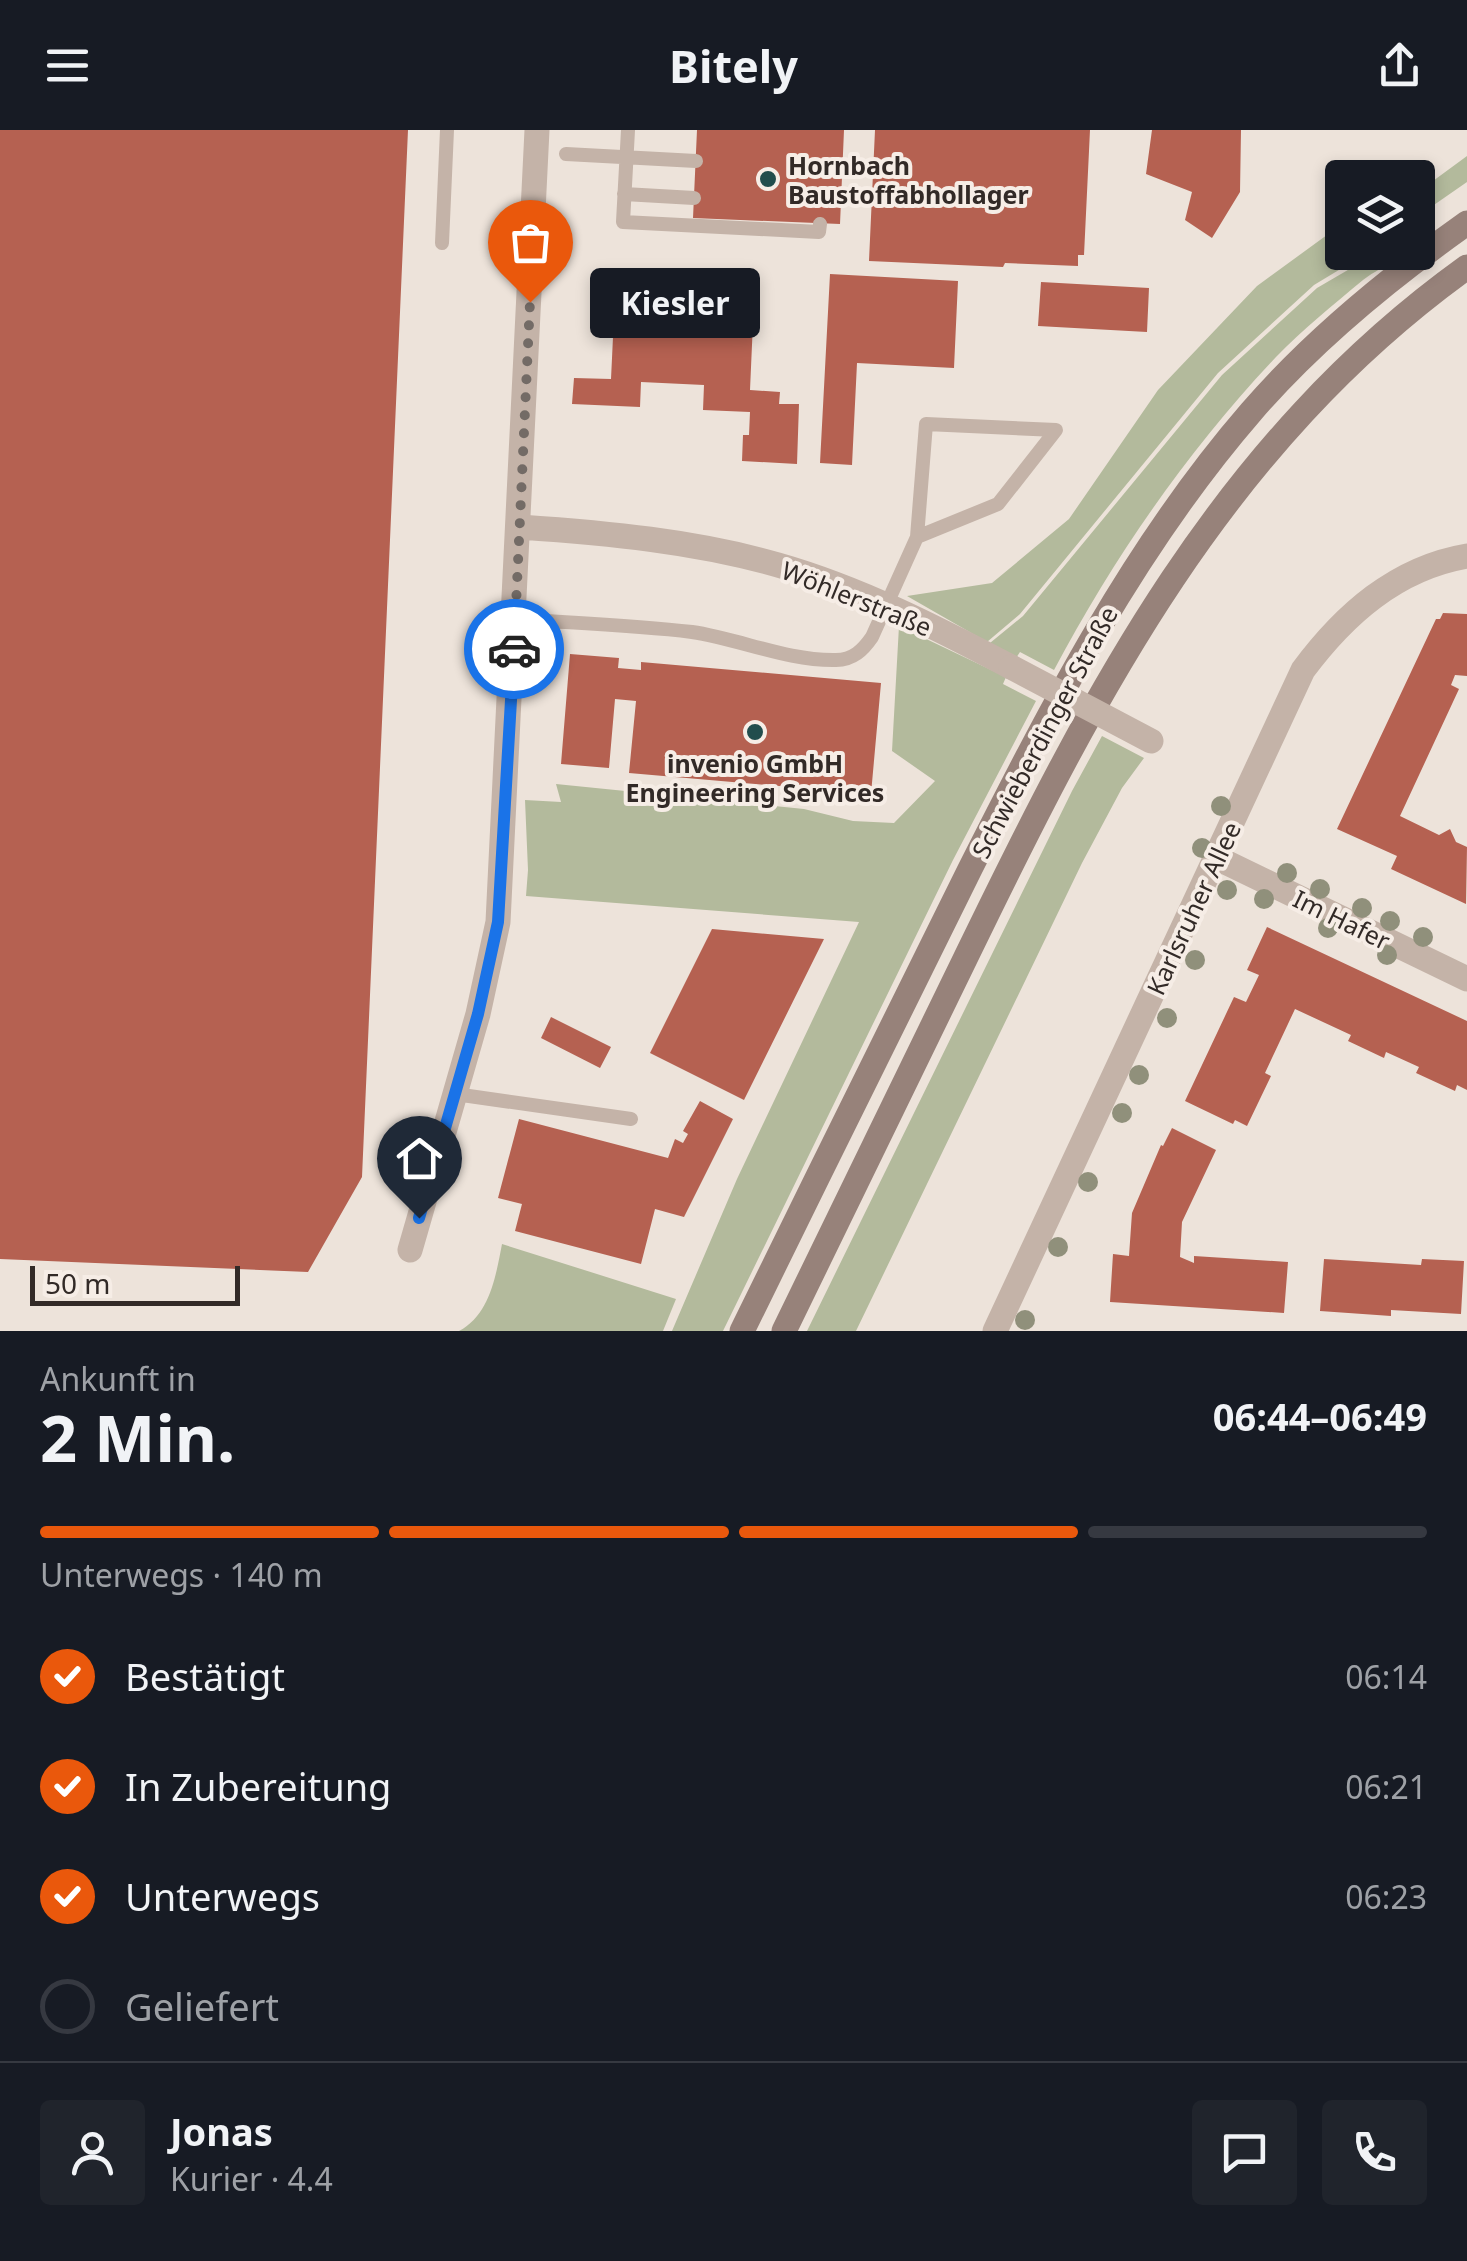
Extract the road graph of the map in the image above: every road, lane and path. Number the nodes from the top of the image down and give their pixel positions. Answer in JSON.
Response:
{"nodes":[{"id":1,"x":447,"y":130,"type":"edge"},
{"id":2,"x":537,"y":130,"type":"edge"},
{"id":3,"x":628,"y":130,"type":"edge"},
{"id":4,"x":566,"y":154,"type":"dead end"},
{"id":5,"x":626,"y":157,"type":"junction"},
{"id":6,"x":696,"y":161,"type":"dead end"},
{"id":7,"x":624,"y":194,"type":"junction"},
{"id":8,"x":694,"y":198,"type":"dead end"},
{"id":9,"x":1467,"y":223,"type":"edge"},
{"id":10,"x":820,"y":224,"type":"dead end"},
{"id":11,"x":442,"y":243,"type":"dead end"},
{"id":12,"x":1467,"y":268,"type":"edge"},
{"id":13,"x":520,"y":527,"type":"junction"},
{"id":14,"x":918,"y":537,"type":"junction"},
{"id":15,"x":1467,"y":556,"type":"edge"},
{"id":16,"x":886,"y":606,"type":"junction"},
{"id":17,"x":515,"y":619,"type":"junction"},
{"id":18,"x":1151,"y":749,"type":"dead end"},
{"id":19,"x":1217,"y":858,"type":"junction"},
{"id":20,"x":1467,"y":979,"type":"edge"},
{"id":21,"x":455,"y":1094,"type":"junction"},
{"id":22,"x":631,"y":1119,"type":"dead end"},
{"id":23,"x":410,"y":1250,"type":"dead end"},
{"id":24,"x":742,"y":1331,"type":"edge"},
{"id":25,"x":784,"y":1331,"type":"edge"},
{"id":26,"x":995,"y":1331,"type":"edge"}],
"edges":[{"from":1,"to":11,"type":"lane"},
{"from":2,"to":13,"type":"street"},
{"from":3,"to":5,"type":"lane"},
{"from":4,"to":5,"type":"lane"},
{"from":5,"to":6,"type":"lane"},
{"from":5,"to":7,"type":"lane"},
{"from":7,"to":8,"type":"lane"},
{"from":7,"to":10,"type":"lane"},
{"from":9,"to":24,"type":"main road","name":"Schwieberdinger Straße"},
{"from":12,"to":25,"type":"main road","name":"Schwieberdinger Straße"},
{"from":13,"to":16,"type":"street","name":"Wöhlerstraße"},
{"from":13,"to":17,"type":"street"},
{"from":14,"to":14,"type":"lane"},
{"from":14,"to":16,"type":"lane"},
{"from":15,"to":19,"type":"street","name":"Karlsruher Allee"},
{"from":16,"to":17,"type":"lane"},
{"from":16,"to":18,"type":"street","name":"Wöhlerstraße","bridge":true},
{"from":17,"to":21,"type":"street"},
{"from":19,"to":20,"type":"street","name":"Im Hafer"},
{"from":19,"to":26,"type":"street","name":"Karlsruher Allee"},
{"from":21,"to":22,"type":"lane"},
{"from":21,"to":23,"type":"street"}]}
